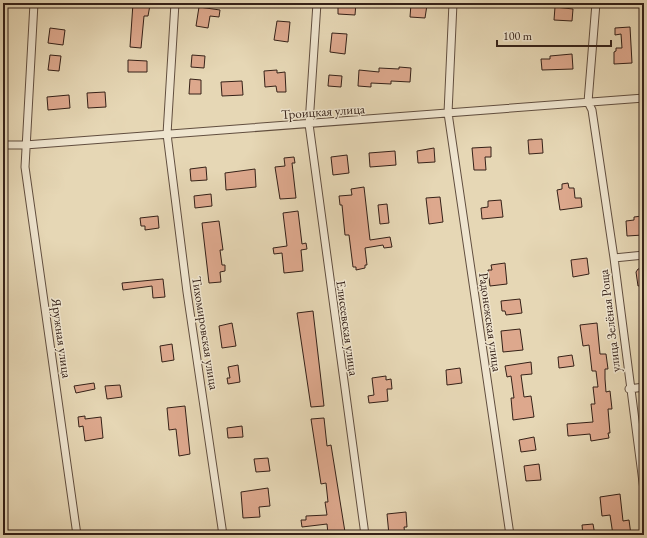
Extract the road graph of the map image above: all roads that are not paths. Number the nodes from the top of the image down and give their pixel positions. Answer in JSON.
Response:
{"nodes":[{"id":1,"x":34,"y":3,"type":"edge"},
{"id":2,"x":175,"y":3,"type":"edge"},
{"id":3,"x":317,"y":3,"type":"edge"},
{"id":4,"x":453,"y":3,"type":"edge"},
{"id":5,"x":596,"y":3,"type":"edge"},
{"id":6,"x":644,"y":98,"type":"edge"},
{"id":7,"x":588,"y":102,"type":"junction"},
{"id":8,"x":448,"y":113,"type":"junction"},
{"id":9,"x":309,"y":124,"type":"junction"},
{"id":10,"x":167,"y":134,"type":"junction"},
{"id":11,"x":3,"y":145,"type":"edge"},
{"id":12,"x":25,"y":145,"type":"junction"},
{"id":13,"x":644,"y":255,"type":"edge"},
{"id":14,"x":614,"y":258,"type":"junction"},
{"id":15,"x":644,"y":387,"type":"edge"},
{"id":16,"x":629,"y":389,"type":"junction"},
{"id":17,"x":644,"y":490,"type":"edge"},
{"id":18,"x":77,"y":535,"type":"edge"},
{"id":19,"x":223,"y":535,"type":"edge"},
{"id":20,"x":365,"y":535,"type":"edge"},
{"id":21,"x":510,"y":535,"type":"edge"}],
"edges":[{"from":1,"to":12,"type":"street","name":"Яружная улица"},
{"from":2,"to":10,"type":"street","name":"Тихомировская улица"},
{"from":3,"to":9,"type":"street","name":"Елисеевская улица"},
{"from":4,"to":8,"type":"street","name":"Радонежская улица"},
{"from":5,"to":7,"type":"street"},
{"from":6,"to":7,"type":"street","name":"Троицкая улица"},
{"from":7,"to":8,"type":"street","name":"Троицкая улица"},
{"from":7,"to":14,"type":"street","name":"улица Зелёная Роща"},
{"from":8,"to":9,"type":"street","name":"Троицкая улица"},
{"from":8,"to":21,"type":"street","name":"Радонежская улица"},
{"from":9,"to":10,"type":"street","name":"Троицкая улица"},
{"from":9,"to":20,"type":"street","name":"Елисеевская улица"},
{"from":10,"to":12,"type":"street","name":"Троицкая улица"},
{"from":10,"to":19,"type":"street","name":"Тихомировская улица"},
{"from":11,"to":12,"type":"street","name":"Троицкая улица"},
{"from":12,"to":18,"type":"street","name":"Яружная улица"},
{"from":13,"to":14,"type":"street"},
{"from":14,"to":16,"type":"street","name":"улица Зелёная Роща"},
{"from":15,"to":16,"type":"street"},
{"from":16,"to":17,"type":"street","name":"улица Зелёная Роща"}]}
